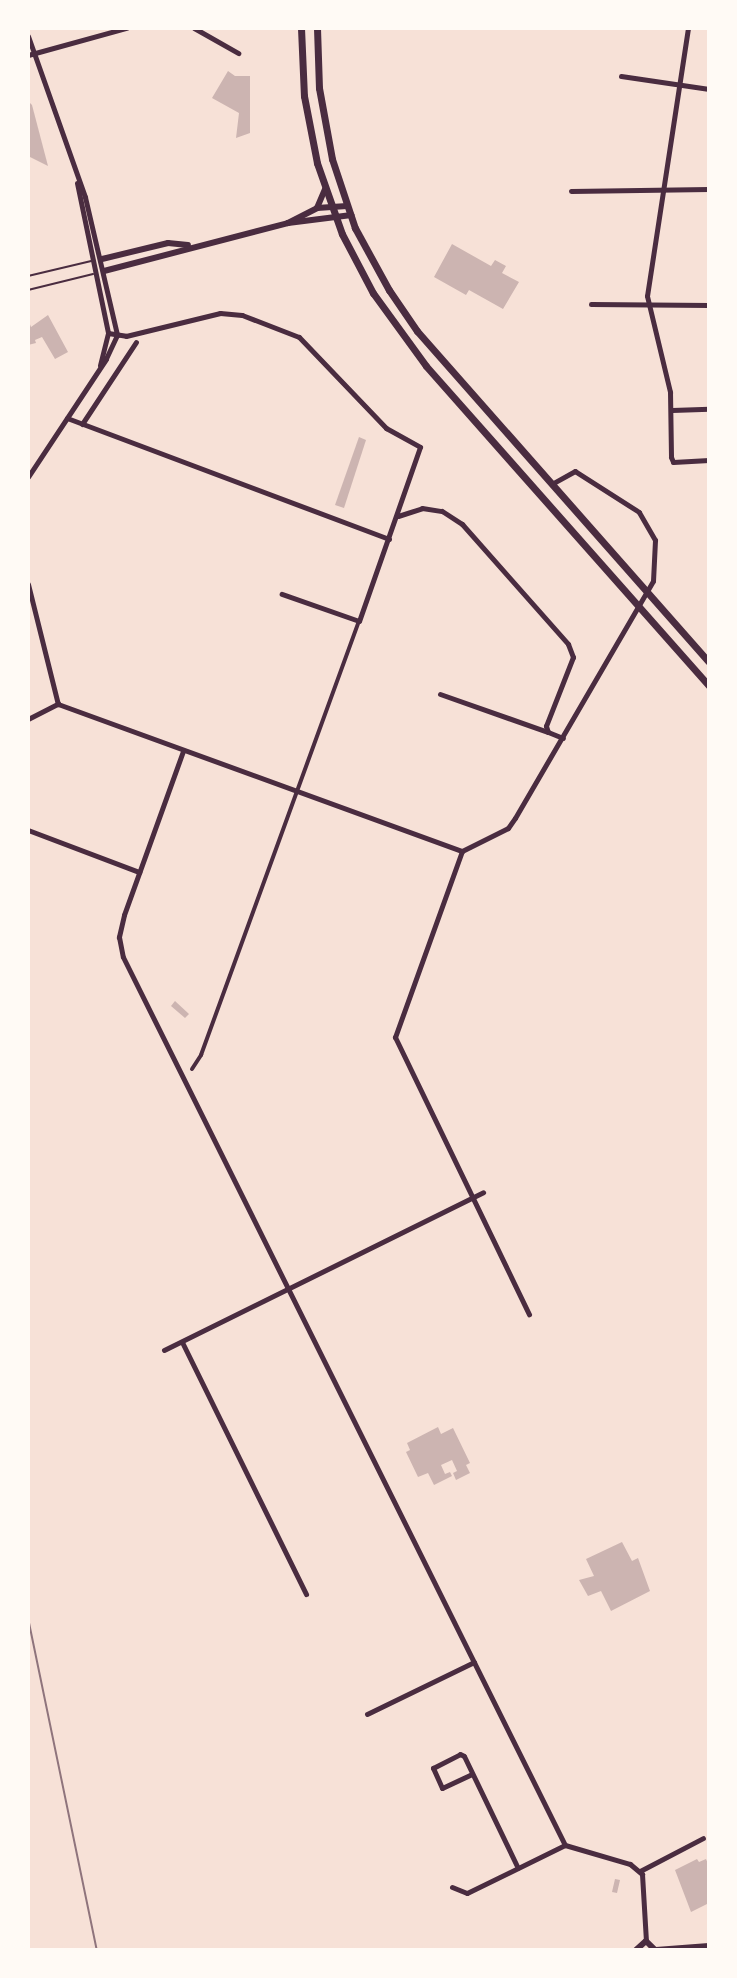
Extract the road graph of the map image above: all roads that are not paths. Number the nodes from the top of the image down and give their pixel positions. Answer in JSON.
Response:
{"nodes":[{"id":1,"x":126,"y":28,"type":"edge"},
{"id":2,"x":194,"y":28,"type":"edge"},
{"id":3,"x":301,"y":28,"type":"edge"},
{"id":4,"x":317,"y":28,"type":"edge"},
{"id":5,"x":688,"y":28,"type":"edge"},
{"id":6,"x":28,"y":36,"type":"edge"},
{"id":7,"x":238,"y":53,"type":"dead end"},
{"id":8,"x":31,"y":54,"type":"edge"},
{"id":9,"x":621,"y":76,"type":"dead end"},
{"id":10,"x":679,"y":84,"type":"junction"},
{"id":11,"x":709,"y":89,"type":"edge"},
{"id":12,"x":75,"y":175,"type":"junction"},
{"id":13,"x":663,"y":188,"type":"junction"},
{"id":14,"x":325,"y":189,"type":"junction"},
{"id":15,"x":709,"y":189,"type":"edge"},
{"id":16,"x":571,"y":191,"type":"dead end"},
{"id":17,"x":347,"y":206,"type":"junction"},
{"id":18,"x":331,"y":207,"type":"junction"},
{"id":19,"x":317,"y":208,"type":"junction"},
{"id":20,"x":351,"y":215,"type":"junction"},
{"id":21,"x":336,"y":218,"type":"junction"},
{"id":22,"x":288,"y":223,"type":"junction"},
{"id":23,"x":192,"y":245,"type":"junction"},
{"id":24,"x":102,"y":259,"type":"junction"},
{"id":25,"x":92,"y":261,"type":"junction"},
{"id":26,"x":104,"y":271,"type":"junction"},
{"id":27,"x":94,"y":274,"type":"junction"},
{"id":28,"x":28,"y":276,"type":"edge"},
{"id":29,"x":28,"y":290,"type":"edge"},
{"id":30,"x":591,"y":304,"type":"dead end"},
{"id":31,"x":649,"y":305,"type":"junction"},
{"id":32,"x":709,"y":305,"type":"edge"},
{"id":33,"x":108,"y":333,"type":"junction"},
{"id":34,"x":117,"y":335,"type":"junction"},
{"id":35,"x":136,"y":342,"type":"dead end"},
{"id":36,"x":98,"y":370,"type":"junction"},
{"id":37,"x":709,"y":409,"type":"edge"},
{"id":38,"x":672,"y":410,"type":"junction"},
{"id":39,"x":67,"y":418,"type":"junction"},
{"id":40,"x":82,"y":424,"type":"junction"},
{"id":41,"x":709,"y":460,"type":"edge"},
{"id":42,"x":28,"y":477,"type":"edge"},
{"id":43,"x":552,"y":484,"type":"junction"},
{"id":44,"x":397,"y":516,"type":"junction"},
{"id":45,"x":389,"y":539,"type":"junction"},
{"id":46,"x":28,"y":584,"type":"edge"},
{"id":47,"x":282,"y":594,"type":"dead end"},
{"id":48,"x":359,"y":621,"type":"junction"},
{"id":49,"x":709,"y":662,"type":"edge"},
{"id":50,"x":709,"y":686,"type":"edge"},
{"id":51,"x":440,"y":694,"type":"dead end"},
{"id":52,"x":58,"y":704,"type":"junction"},
{"id":53,"x":28,"y":719,"type":"edge"},
{"id":54,"x":548,"y":732,"type":"junction"},
{"id":55,"x":563,"y":738,"type":"junction"},
{"id":56,"x":183,"y":751,"type":"junction"},
{"id":57,"x":297,"y":792,"type":"junction"},
{"id":58,"x":28,"y":830,"type":"edge"},
{"id":59,"x":462,"y":851,"type":"junction"},
{"id":60,"x":139,"y":872,"type":"junction"},
{"id":61,"x":192,"y":1069,"type":"dead end"},
{"id":62,"x":483,"y":1192,"type":"dead end"},
{"id":63,"x":472,"y":1198,"type":"junction"},
{"id":64,"x":288,"y":1289,"type":"junction"},
{"id":65,"x":529,"y":1314,"type":"dead end"},
{"id":66,"x":182,"y":1342,"type":"junction"},
{"id":67,"x":164,"y":1350,"type":"dead end"},
{"id":68,"x":306,"y":1594,"type":"dead end"},
{"id":69,"x":474,"y":1662,"type":"junction"},
{"id":70,"x":367,"y":1714,"type":"dead end"},
{"id":71,"x":472,"y":1774,"type":"junction"},
{"id":72,"x":703,"y":1838,"type":"dead end"},
{"id":73,"x":565,"y":1845,"type":"junction"},
{"id":74,"x":518,"y":1868,"type":"junction"},
{"id":75,"x":640,"y":1871,"type":"junction"},
{"id":76,"x":452,"y":1887,"type":"dead end"},
{"id":77,"x":646,"y":1941,"type":"junction"},
{"id":78,"x":709,"y":1946,"type":"edge"},
{"id":79,"x":562,"y":1950,"type":"edge"},
{"id":80,"x":591,"y":1950,"type":"edge"},
{"id":81,"x":613,"y":1950,"type":"edge"},
{"id":82,"x":636,"y":1950,"type":"edge"},
{"id":83,"x":656,"y":1950,"type":"edge"}],
"edges":[{"from":1,"to":8,"type":"street"},
{"from":2,"to":7,"type":"street"},
{"from":3,"to":14,"type":"main road"},
{"from":4,"to":17,"type":"main road"},
{"from":5,"to":10,"type":"street"},
{"from":6,"to":8,"type":"street"},
{"from":8,"to":12,"type":"street"},
{"from":9,"to":10,"type":"street"},
{"from":10,"to":11,"type":"street"},
{"from":10,"to":13,"type":"street"},
{"from":12,"to":24,"type":"street"},
{"from":12,"to":25,"type":"street"},
{"from":13,"to":15,"type":"street"},
{"from":13,"to":16,"type":"street"},
{"from":13,"to":31,"type":"street"},
{"from":14,"to":18,"type":"main road"},
{"from":14,"to":19,"type":"street"},
{"from":17,"to":18,"type":"street"},
{"from":17,"to":20,"type":"main road"},
{"from":18,"to":19,"type":"street"},
{"from":18,"to":21,"type":"main road"},
{"from":19,"to":22,"type":"street"},
{"from":20,"to":21,"type":"street"},
{"from":20,"to":43,"type":"main road"},
{"from":21,"to":22,"type":"street"},
{"from":21,"to":50,"type":"main road"},
{"from":22,"to":23,"type":"street"},
{"from":23,"to":24,"type":"street"},
{"from":23,"to":26,"type":"street"},
{"from":24,"to":25,"type":"street"},
{"from":24,"to":26,"type":"street"},
{"from":25,"to":27,"type":"street"},
{"from":25,"to":28,"type":"lane"},
{"from":26,"to":27,"type":"street"},
{"from":26,"to":34,"type":"street"},
{"from":27,"to":29,"type":"lane"},
{"from":27,"to":33,"type":"street"},
{"from":30,"to":31,"type":"street"},
{"from":31,"to":32,"type":"street"},
{"from":31,"to":38,"type":"street"},
{"from":33,"to":34,"type":"street"},
{"from":33,"to":36,"type":"street"},
{"from":34,"to":36,"type":"street"},
{"from":34,"to":44,"type":"street"},
{"from":35,"to":40,"type":"street"},
{"from":36,"to":39,"type":"street"},
{"from":37,"to":38,"type":"street"},
{"from":38,"to":41,"type":"street"},
{"from":39,"to":40,"type":"street"},
{"from":39,"to":42,"type":"street"},
{"from":40,"to":45,"type":"street"},
{"from":43,"to":49,"type":"main road"},
{"from":43,"to":55,"type":"street"},
{"from":44,"to":45,"type":"street"},
{"from":44,"to":54,"type":"street"},
{"from":45,"to":48,"type":"street"},
{"from":46,"to":52,"type":"street"},
{"from":47,"to":48,"type":"street"},
{"from":48,"to":57,"type":"street"},
{"from":51,"to":54,"type":"street"},
{"from":52,"to":53,"type":"street"},
{"from":52,"to":56,"type":"street"},
{"from":54,"to":55,"type":"street"},
{"from":55,"to":59,"type":"street"},
{"from":56,"to":57,"type":"street"},
{"from":56,"to":60,"type":"street"},
{"from":57,"to":59,"type":"street"},
{"from":57,"to":61,"type":"street"},
{"from":58,"to":60,"type":"street"},
{"from":59,"to":63,"type":"street"},
{"from":60,"to":64,"type":"street"},
{"from":62,"to":63,"type":"street"},
{"from":63,"to":64,"type":"street"},
{"from":63,"to":65,"type":"street"},
{"from":64,"to":66,"type":"street"},
{"from":64,"to":69,"type":"street"},
{"from":66,"to":67,"type":"street"},
{"from":66,"to":68,"type":"street"},
{"from":69,"to":70,"type":"street"},
{"from":69,"to":73,"type":"street"},
{"from":71,"to":71,"type":"street"},
{"from":71,"to":74,"type":"street"},
{"from":72,"to":75,"type":"street"},
{"from":73,"to":74,"type":"street"},
{"from":73,"to":75,"type":"street"},
{"from":74,"to":76,"type":"street"},
{"from":75,"to":77,"type":"street"},
{"from":77,"to":82,"type":"street"},
{"from":77,"to":83,"type":"street"},
{"from":78,"to":83,"type":"street"},
{"from":79,"to":80,"type":"lane"},
{"from":80,"to":81,"type":"lane"}]}
